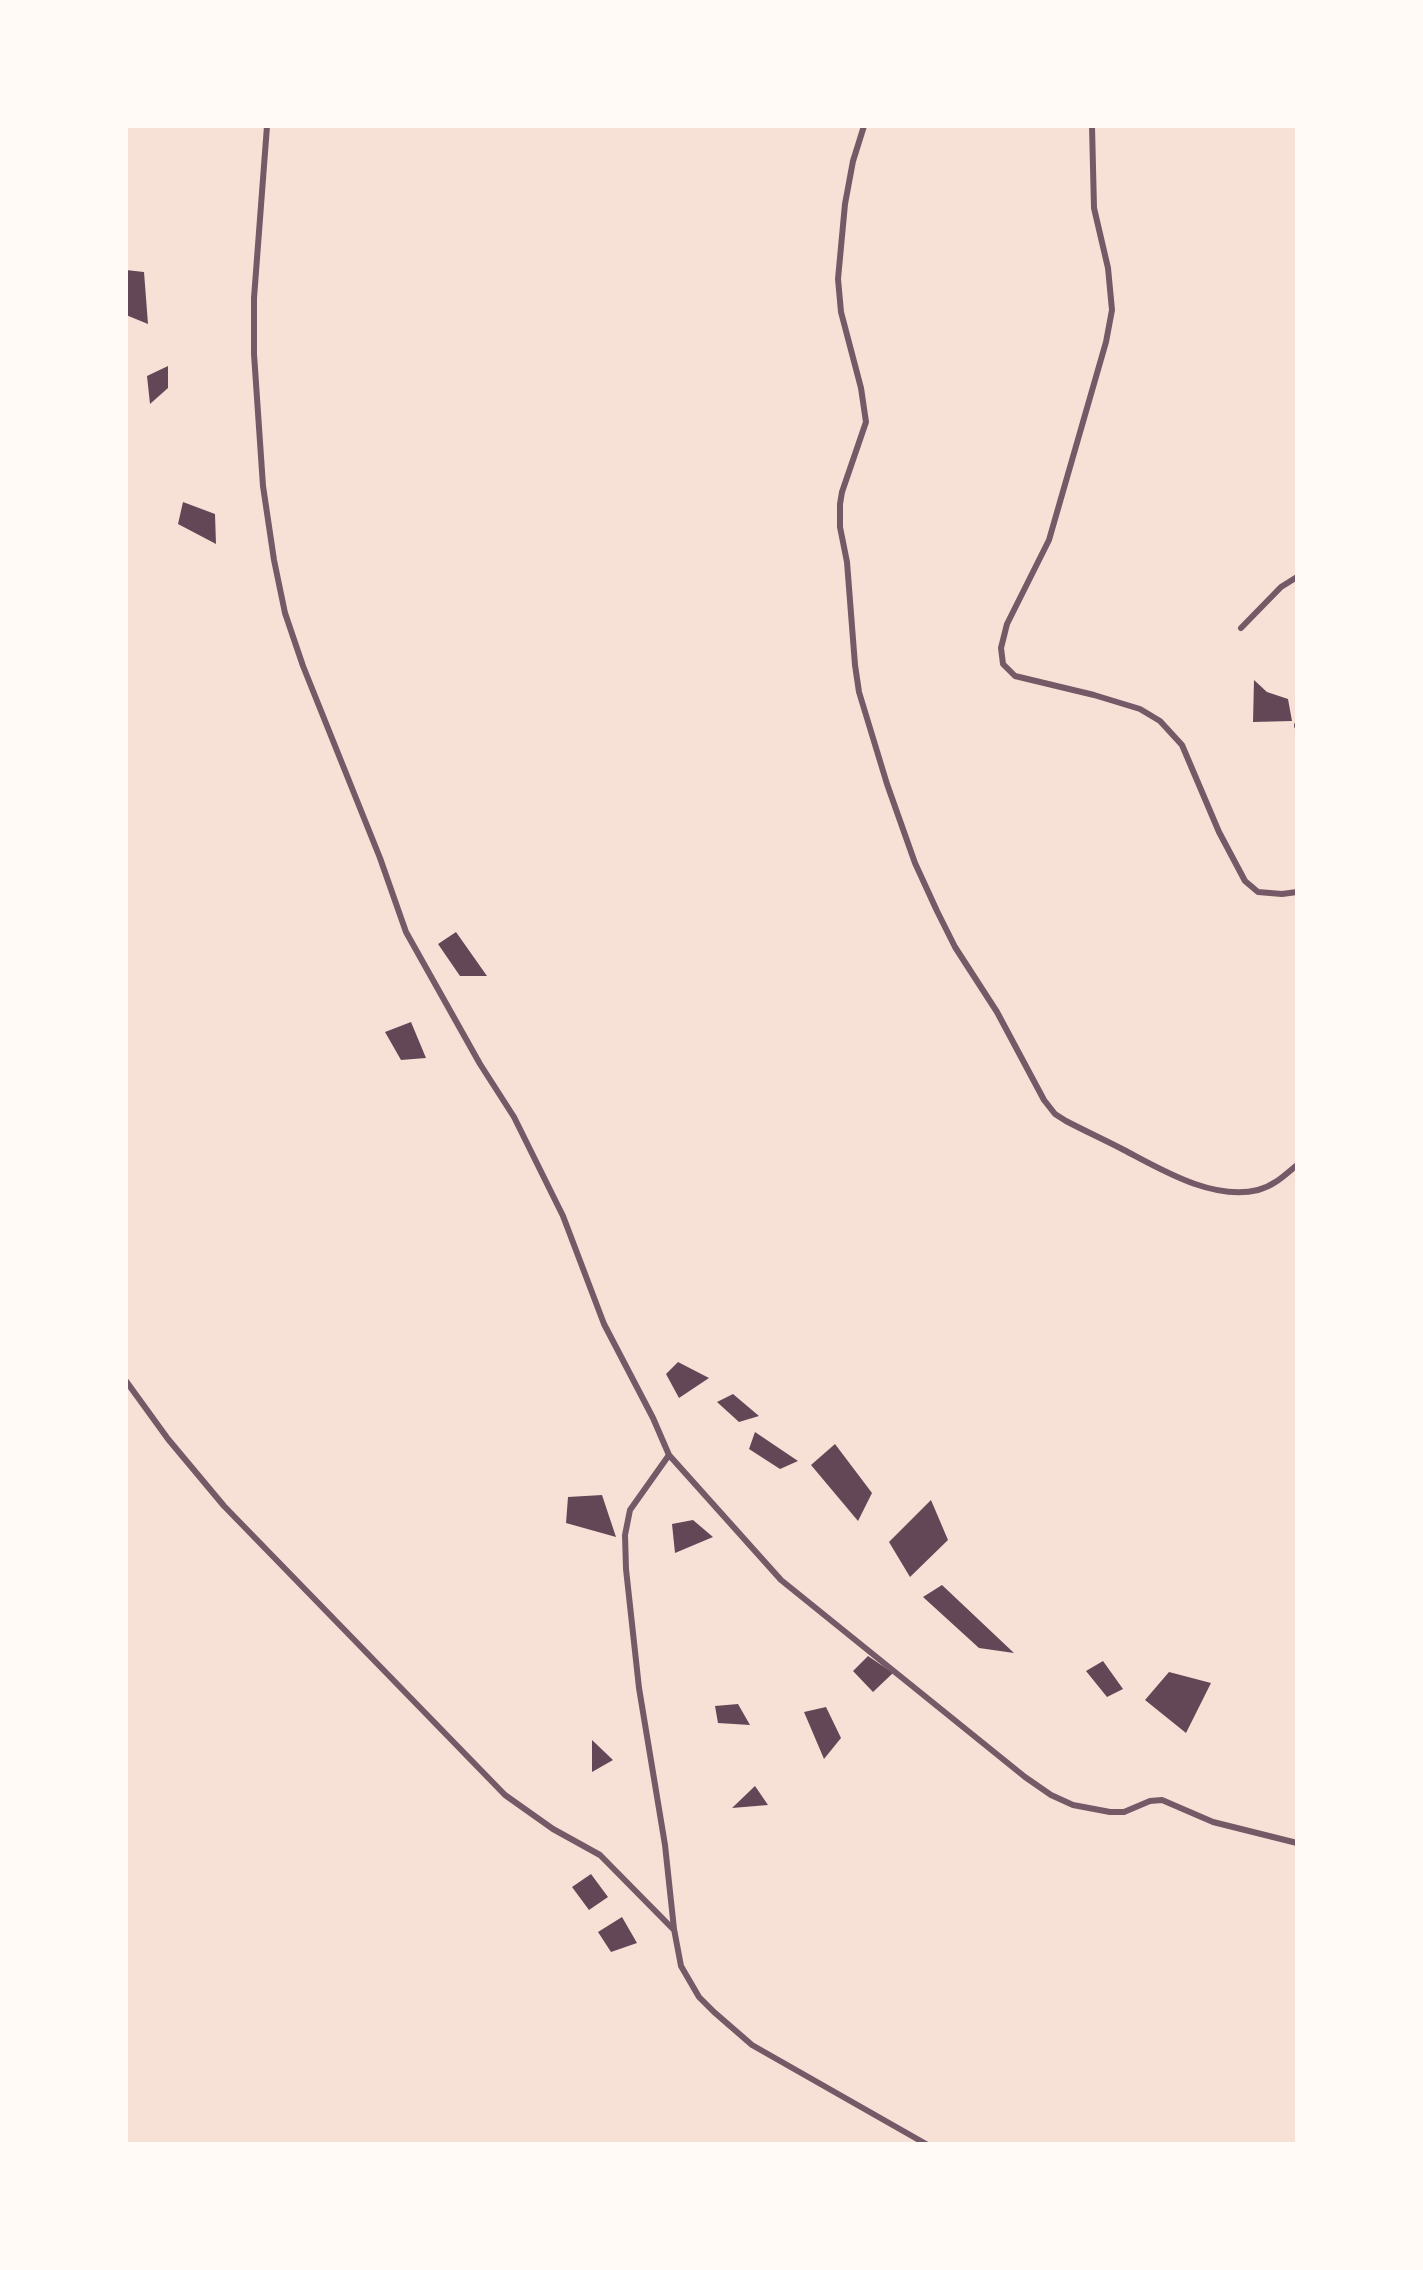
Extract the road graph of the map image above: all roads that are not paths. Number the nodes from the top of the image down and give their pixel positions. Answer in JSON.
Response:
{"nodes":[{"id":1,"x":267,"y":126,"type":"edge"},
{"id":2,"x":864,"y":126,"type":"edge"},
{"id":3,"x":1092,"y":126,"type":"edge"},
{"id":4,"x":1297,"y":578,"type":"edge"},
{"id":5,"x":1241,"y":628,"type":"dead end"},
{"id":6,"x":1297,"y":892,"type":"edge"},
{"id":7,"x":1297,"y":1165,"type":"edge"},
{"id":8,"x":126,"y":1381,"type":"edge"},
{"id":9,"x":669,"y":1455,"type":"junction"},
{"id":10,"x":1297,"y":1843,"type":"edge"},
{"id":11,"x":674,"y":1929,"type":"junction"},
{"id":12,"x":926,"y":2144,"type":"edge"}],
"edges":[{"from":1,"to":9,"type":"street"},
{"from":2,"to":7,"type":"street"},
{"from":3,"to":6,"type":"street"},
{"from":4,"to":5,"type":"street"},
{"from":8,"to":11,"type":"street"},
{"from":9,"to":10,"type":"street"},
{"from":9,"to":11,"type":"street"},
{"from":11,"to":12,"type":"street"}]}
